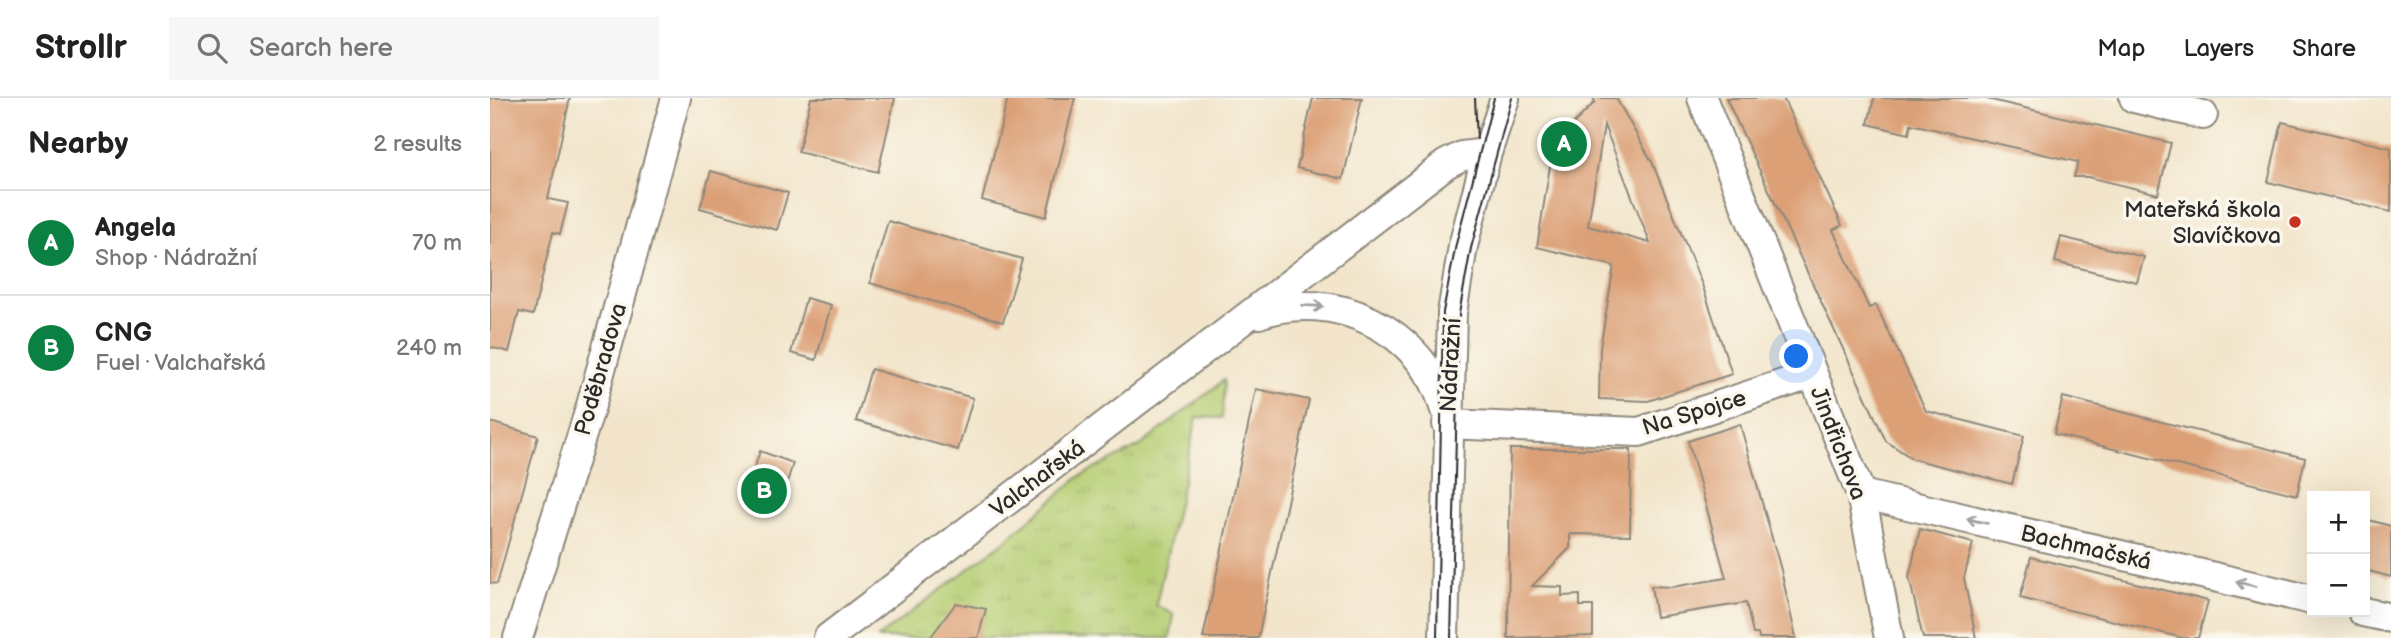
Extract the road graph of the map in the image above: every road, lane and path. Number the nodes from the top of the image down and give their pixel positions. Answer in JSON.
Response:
{"nodes":[{"id":1,"x":676,"y":98,"type":"edge"},
{"id":2,"x":1505,"y":98,"type":"edge"},
{"id":3,"x":1702,"y":98,"type":"edge"},
{"id":4,"x":2134,"y":98,"type":"edge"},
{"id":5,"x":2203,"y":115,"type":"dead end"},
{"id":6,"x":1486,"y":153,"type":"junction"},
{"id":7,"x":1246,"y":318,"type":"junction"},
{"id":8,"x":1813,"y":374,"type":"junction"},
{"id":9,"x":1447,"y":424,"type":"junction"},
{"id":10,"x":1861,"y":494,"type":"junction"},
{"id":11,"x":2307,"y":599,"type":"edge"},
{"id":12,"x":2370,"y":614,"type":"edge"},
{"id":13,"x":2391,"y":618,"type":"edge"},
{"id":14,"x":518,"y":638,"type":"edge"},
{"id":15,"x":828,"y":638,"type":"edge"},
{"id":16,"x":1444,"y":638,"type":"edge"},
{"id":17,"x":1889,"y":638,"type":"edge"}],
"edges":[{"from":1,"to":14,"type":"street","name":"Poděbradova"},
{"from":2,"to":6,"type":"street","name":"Nádražní"},
{"from":3,"to":8,"type":"street","name":"Jindřichova"},
{"from":4,"to":5,"type":"street"},
{"from":6,"to":7,"type":"street","name":"Valchařská"},
{"from":6,"to":9,"type":"street","name":"Nádražní"},
{"from":7,"to":9,"type":"street","name":"Valchařská","one_way":true},
{"from":7,"to":15,"type":"street","name":"Valchařská"},
{"from":8,"to":9,"type":"street","name":"Na Spojce"},
{"from":8,"to":10,"type":"street","name":"Jindřichova"},
{"from":9,"to":16,"type":"street","name":"Nádražní"},
{"from":11,"to":10,"type":"street","name":"Bachmačská","one_way":true},
{"from":10,"to":17,"type":"street","name":"Jindřichova"},
{"from":12,"to":13,"type":"street"}]}
